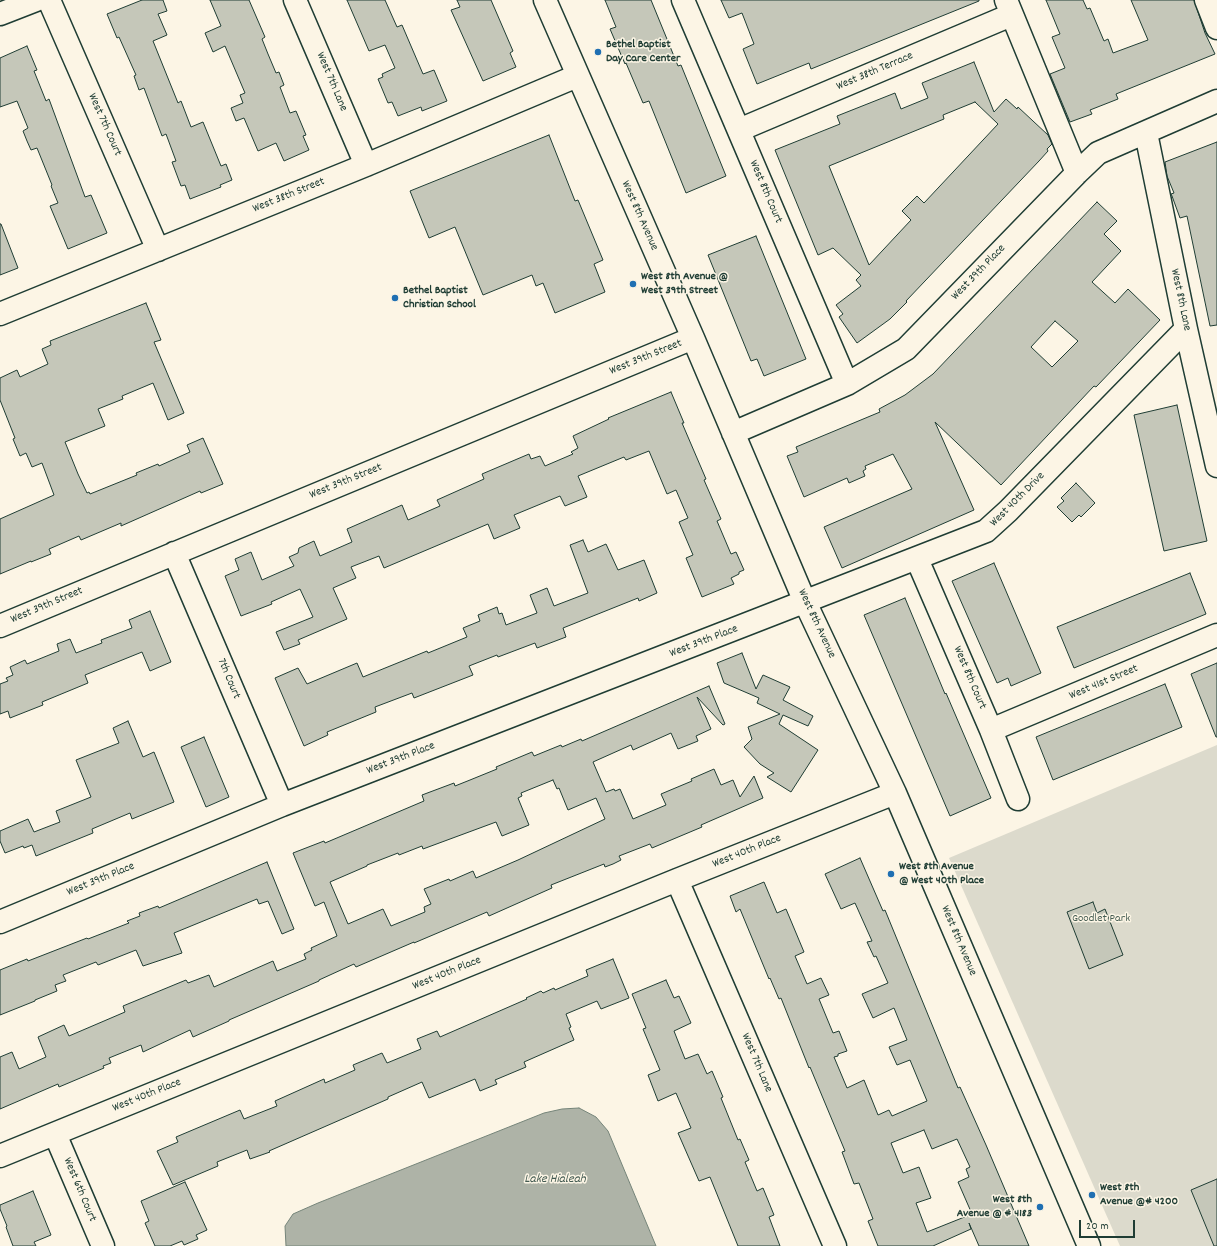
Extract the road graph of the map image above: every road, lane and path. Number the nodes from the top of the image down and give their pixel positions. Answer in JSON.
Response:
{"nodes":[{"id":1,"x":36,"y":0,"type":"edge"},
{"id":2,"x":49,"y":0,"type":"edge"},
{"id":3,"x":296,"y":0,"type":"edge"},
{"id":4,"x":545,"y":0,"type":"edge"},
{"id":5,"x":683,"y":0,"type":"edge"},
{"id":6,"x":1206,"y":0,"type":"edge"},
{"id":7,"x":1009,"y":7,"type":"edge"},
{"id":8,"x":0,"y":14,"type":"edge"},
{"id":9,"x":1217,"y":28,"type":"edge"},
{"id":10,"x":577,"y":76,"type":"junction"},
{"id":11,"x":1217,"y":101,"type":"edge"},
{"id":12,"x":739,"y":130,"type":"junction"},
{"id":13,"x":1146,"y":133,"type":"junction"},
{"id":14,"x":366,"y":165,"type":"junction"},
{"id":15,"x":1077,"y":172,"type":"junction"},
{"id":16,"x":158,"y":250,"type":"junction"},
{"id":17,"x":0,"y":314,"type":"edge"},
{"id":18,"x":1186,"y":329,"type":"junction"},
{"id":19,"x":693,"y":338,"type":"junction"},
{"id":20,"x":847,"y":384,"type":"junction"},
{"id":21,"x":733,"y":433,"type":"junction"},
{"id":22,"x":1217,"y":466,"type":"edge"},
{"id":23,"x":174,"y":553,"type":"junction"},
{"id":24,"x":917,"y":559,"type":"junction"},
{"id":25,"x":806,"y":602,"type":"junction"},
{"id":26,"x":0,"y":626,"type":"edge"},
{"id":27,"x":1217,"y":635,"type":"edge"},
{"id":28,"x":991,"y":730,"type":"junction"},
{"id":29,"x":895,"y":794,"type":"junction"},
{"id":30,"x":1018,"y":799,"type":"dead end"},
{"id":31,"x":282,"y":805,"type":"junction"},
{"id":32,"x":677,"y":880,"type":"junction"},
{"id":33,"x":0,"y":922,"type":"edge"},
{"id":34,"x":55,"y":1134,"type":"junction"},
{"id":35,"x":0,"y":1156,"type":"edge"},
{"id":36,"x":103,"y":1246,"type":"edge"},
{"id":37,"x":835,"y":1246,"type":"edge"},
{"id":38,"x":1089,"y":1246,"type":"edge"}],
"edges":[{"from":1,"to":8,"type":"street"},
{"from":2,"to":16,"type":"street","name":"West 7th Court"},
{"from":3,"to":14,"type":"street","name":"West 7th Lane"},
{"from":4,"to":10,"type":"street","name":"West 8th Avenue"},
{"from":5,"to":12,"type":"street","name":"West 8th Court"},
{"from":6,"to":9,"type":"street"},
{"from":7,"to":12,"type":"street","name":"West 38th Terrace"},
{"from":7,"to":15,"type":"street"},
{"from":10,"to":14,"type":"street","name":"West 38th Street"},
{"from":10,"to":19,"type":"street","name":"West 8th Avenue"},
{"from":11,"to":13,"type":"street","name":"West 39th Place"},
{"from":12,"to":20,"type":"street","name":"West 8th Court"},
{"from":13,"to":15,"type":"street","name":"West 39th Place"},
{"from":13,"to":18,"type":"street","name":"West 8th Lane"},
{"from":14,"to":16,"type":"street","name":"West 38th Street"},
{"from":15,"to":20,"type":"street","name":"West 39th Place"},
{"from":16,"to":17,"type":"street","name":"West 38th Street"},
{"from":18,"to":22,"type":"street","name":"West 8th Lane"},
{"from":18,"to":24,"type":"street","name":"West 40th Drive"},
{"from":19,"to":21,"type":"street","name":"West 8th Avenue"},
{"from":19,"to":23,"type":"street","name":"West 39th Street"},
{"from":20,"to":21,"type":"street","name":"West 39th Place"},
{"from":21,"to":25,"type":"street","name":"West 8th Avenue"},
{"from":23,"to":26,"type":"street","name":"West 39th Street"},
{"from":23,"to":31,"type":"street","name":"7th Court"},
{"from":24,"to":25,"type":"street","name":"West 40th Drive"},
{"from":24,"to":28,"type":"street","name":"West 8th Court"},
{"from":25,"to":29,"type":"street","name":"West 8th Avenue"},
{"from":25,"to":31,"type":"street","name":"West 39th Place"},
{"from":27,"to":28,"type":"street","name":"West 41st Street"},
{"from":28,"to":30,"type":"street","name":"West 8th Court"},
{"from":29,"to":32,"type":"street","name":"West 40th Place"},
{"from":29,"to":38,"type":"street","name":"West 8th Avenue"},
{"from":31,"to":33,"type":"street","name":"West 39th Place"},
{"from":32,"to":34,"type":"street","name":"West 40th Place"},
{"from":32,"to":37,"type":"street","name":"West 7th Lane"},
{"from":34,"to":35,"type":"street","name":"West 40th Place"},
{"from":34,"to":36,"type":"street","name":"West 6th Court"}]}
